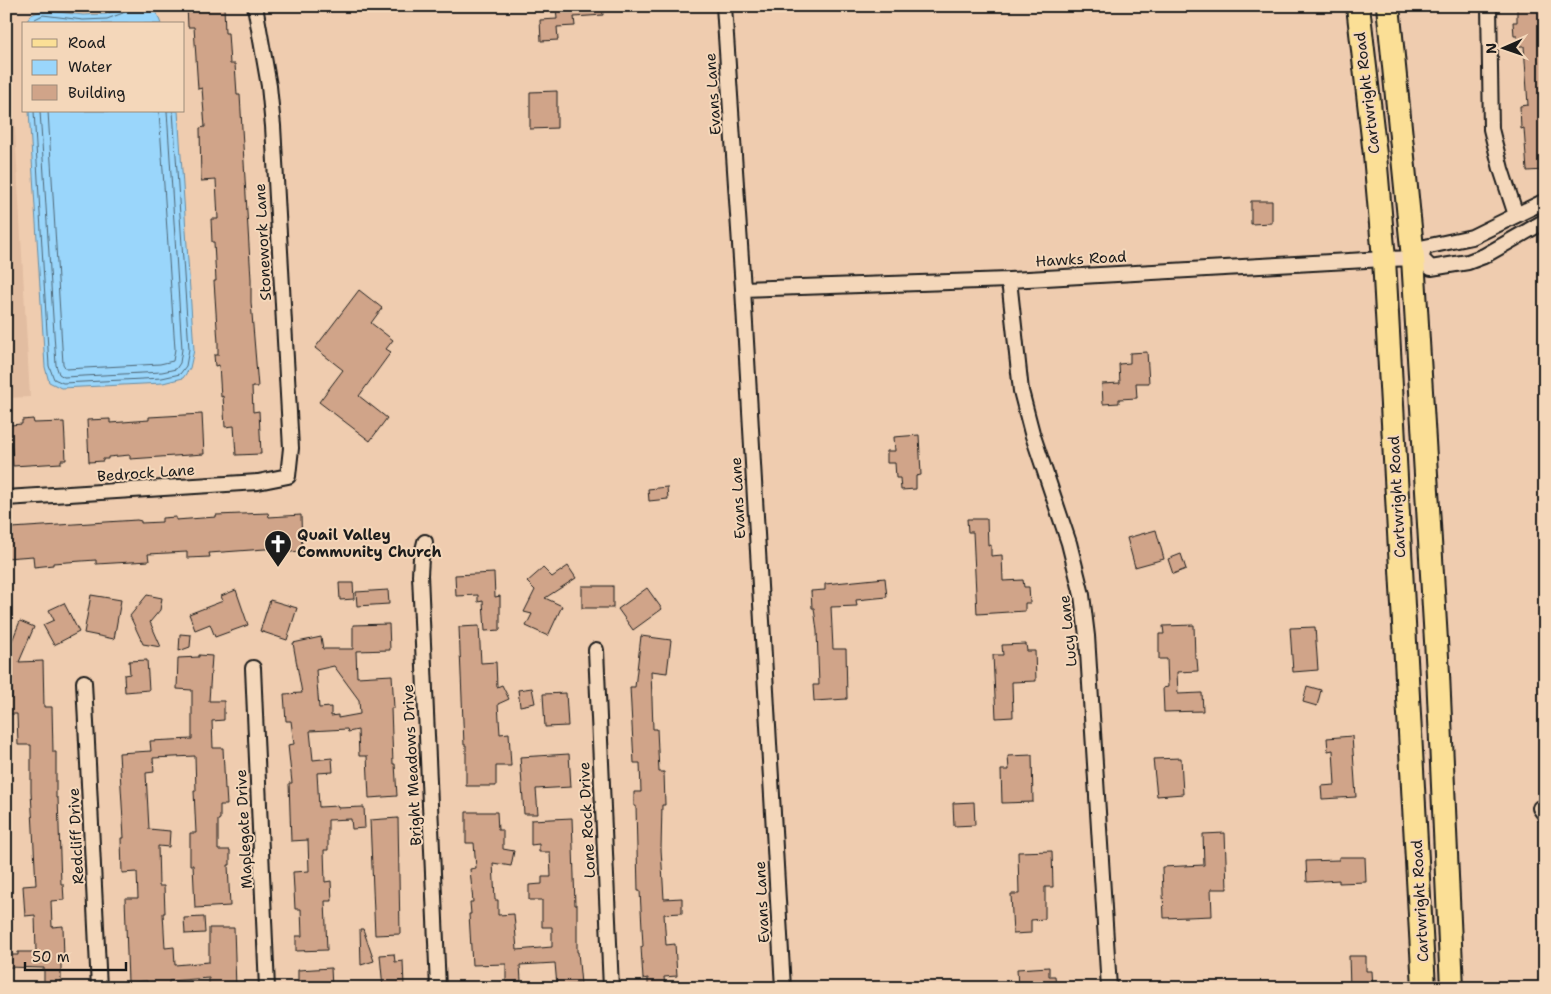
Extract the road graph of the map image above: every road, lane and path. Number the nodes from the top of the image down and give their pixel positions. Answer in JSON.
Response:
{"nodes":[{"id":1,"x":255,"y":6,"type":"edge"},
{"id":2,"x":724,"y":6,"type":"edge"},
{"id":3,"x":1358,"y":6,"type":"edge"},
{"id":4,"x":1388,"y":6,"type":"edge"},
{"id":5,"x":1489,"y":6,"type":"edge"},
{"id":6,"x":1545,"y":201,"type":"edge"},
{"id":7,"x":1516,"y":215,"type":"junction"},
{"id":8,"x":1545,"y":221,"type":"edge"},
{"id":9,"x":1384,"y":258,"type":"junction"},
{"id":10,"x":1417,"y":258,"type":"junction"},
{"id":11,"x":1009,"y":280,"type":"junction"},
{"id":12,"x":743,"y":289,"type":"junction"},
{"id":13,"x":288,"y":476,"type":"joint"},
{"id":14,"x":6,"y":498,"type":"edge"},
{"id":15,"x":425,"y":542,"type":"dead end"},
{"id":16,"x":596,"y":650,"type":"dead end"},
{"id":17,"x":253,"y":668,"type":"dead end"},
{"id":18,"x":1438,"y":674,"type":"junction"},
{"id":19,"x":1408,"y":678,"type":"junction"},
{"id":20,"x":84,"y":682,"type":"dead end"},
{"id":21,"x":99,"y":988,"type":"edge"},
{"id":22,"x":267,"y":988,"type":"edge"},
{"id":23,"x":438,"y":988,"type":"edge"},
{"id":24,"x":611,"y":988,"type":"edge"},
{"id":25,"x":783,"y":988,"type":"edge"},
{"id":26,"x":1109,"y":988,"type":"edge"},
{"id":27,"x":1424,"y":988,"type":"edge"},
{"id":28,"x":1452,"y":988,"type":"edge"}],
"edges":[{"from":1,"to":13,"type":"street","name":"Stonework Lane"},
{"from":2,"to":12,"type":"street","name":"Evans Lane"},
{"from":3,"to":9,"type":"main road","name":"Cartwright Road"},
{"from":4,"to":10,"type":"main road","name":"Cartwright Road"},
{"from":5,"to":7,"type":"street"},
{"from":6,"to":7,"type":"street"},
{"from":7,"to":10,"type":"street"},
{"from":8,"to":10,"type":"street","name":"Hawks Road"},
{"from":9,"to":10,"type":"street","name":"Hawks Road"},
{"from":9,"to":11,"type":"street","name":"Hawks Road"},
{"from":9,"to":19,"type":"main road","name":"Cartwright Road"},
{"from":10,"to":18,"type":"main road","name":"Cartwright Road"},
{"from":11,"to":12,"type":"street","name":"Hawks Road"},
{"from":11,"to":26,"type":"street","name":"Lucy Lane"},
{"from":12,"to":25,"type":"street","name":"Evans Lane"},
{"from":13,"to":14,"type":"street","name":"Bedrock Lane"},
{"from":15,"to":23,"type":"street","name":"Bright Meadows Drive"},
{"from":16,"to":24,"type":"street","name":"Lone Rock Drive"},
{"from":17,"to":22,"type":"street","name":"Maplegate Drive"},
{"from":18,"to":19,"type":"main road"},
{"from":18,"to":28,"type":"main road","name":"Cartwright Road"},
{"from":19,"to":27,"type":"main road","name":"Cartwright Road"},
{"from":20,"to":21,"type":"street","name":"Redcliff Drive"}]}
